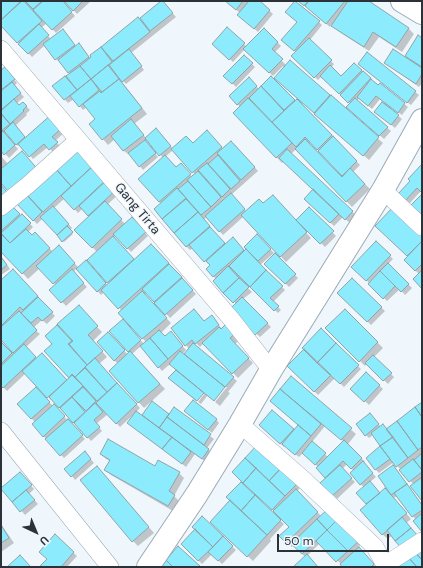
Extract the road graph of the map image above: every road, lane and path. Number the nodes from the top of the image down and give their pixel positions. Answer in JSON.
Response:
{"nodes":[{"id":1,"x":402,"y":1,"type":"edge"},
{"id":2,"x":422,"y":12,"type":"edge"},
{"id":3,"x":1,"y":49,"type":"edge"},
{"id":4,"x":422,"y":120,"type":"edge"},
{"id":5,"x":78,"y":140,"type":"junction"},
{"id":6,"x":383,"y":190,"type":"junction"},
{"id":7,"x":1,"y":206,"type":"edge"},
{"id":8,"x":422,"y":227,"type":"edge"},
{"id":9,"x":271,"y":370,"type":"junction"},
{"id":10,"x":240,"y":424,"type":"junction"},
{"id":11,"x":1,"y":430,"type":"edge"},
{"id":12,"x":422,"y":541,"type":"edge"},
{"id":13,"x":386,"y":566,"type":"edge"},
{"id":14,"x":110,"y":567,"type":"edge"},
{"id":15,"x":148,"y":567,"type":"edge"}],
"edges":[{"from":1,"to":2,"type":"main road"},
{"from":3,"to":5,"type":"street","name":"Gang Tirta"},
{"from":4,"to":6,"type":"main road"},
{"from":5,"to":7,"type":"street"},
{"from":5,"to":9,"type":"street","name":"Gang Tirta"},
{"from":6,"to":8,"type":"street"},
{"from":6,"to":9,"type":"main road"},
{"from":9,"to":10,"type":"main road"},
{"from":10,"to":13,"type":"street"},
{"from":10,"to":15,"type":"main road"},
{"from":11,"to":14,"type":"street"},
{"from":12,"to":13,"type":"street"}]}
